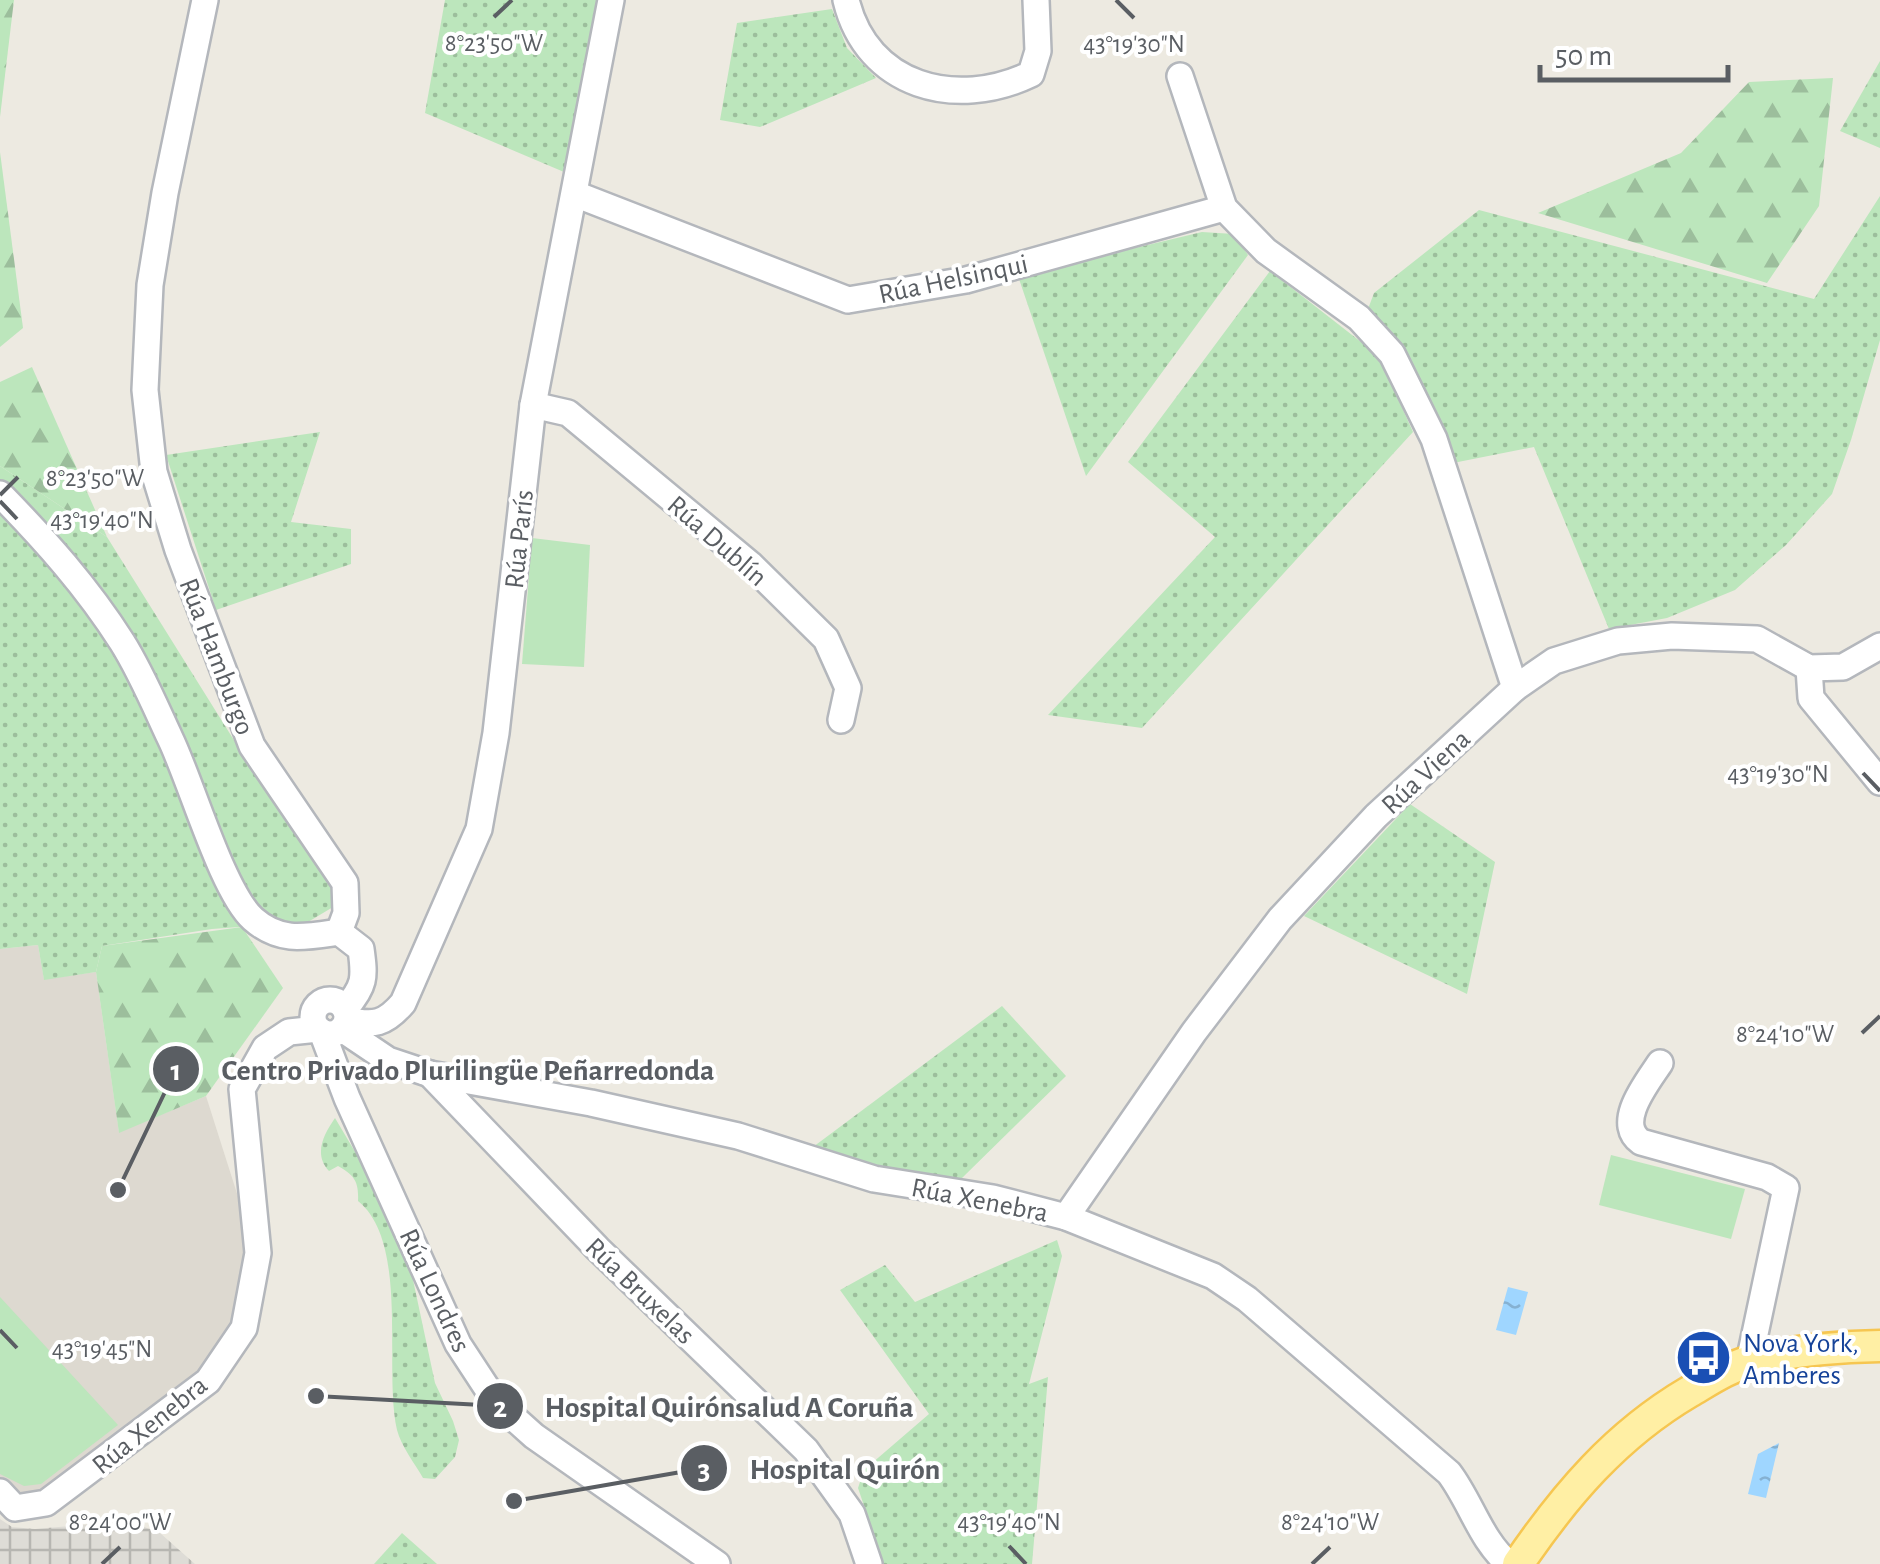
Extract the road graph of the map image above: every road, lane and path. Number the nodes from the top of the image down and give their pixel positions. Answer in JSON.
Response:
{"nodes":[{"id":1,"x":205,"y":0,"type":"edge"},
{"id":2,"x":610,"y":0,"type":"edge"},
{"id":3,"x":846,"y":0,"type":"edge"},
{"id":4,"x":1036,"y":0,"type":"edge"},
{"id":5,"x":1180,"y":76,"type":"dead end"},
{"id":6,"x":575,"y":194,"type":"junction"},
{"id":7,"x":1224,"y":208,"type":"junction"},
{"id":8,"x":533,"y":405,"type":"junction"},
{"id":9,"x":0,"y":494,"type":"edge"},
{"id":10,"x":1880,"y":646,"type":"edge"},
{"id":11,"x":1809,"y":668,"type":"junction"},
{"id":12,"x":1516,"y":688,"type":"junction"},
{"id":13,"x":841,"y":720,"type":"dead end"},
{"id":14,"x":1880,"y":782,"type":"edge"},
{"id":15,"x":339,"y":932,"type":"junction"},
{"id":16,"x":335,"y":1024,"type":"junction"},
{"id":17,"x":1660,"y":1063,"type":"dead end"},
{"id":18,"x":430,"y":1074,"type":"junction"},
{"id":19,"x":1066,"y":1217,"type":"junction"},
{"id":20,"x":1880,"y":1346,"type":"edge"},
{"id":21,"x":1750,"y":1362,"type":"junction"},
{"id":22,"x":0,"y":1492,"type":"edge"},
{"id":23,"x":717,"y":1564,"type":"edge"},
{"id":24,"x":869,"y":1564,"type":"edge"},
{"id":25,"x":1510,"y":1564,"type":"edge"},
{"id":26,"x":1518,"y":1564,"type":"edge"}],
"edges":[{"from":1,"to":15,"type":"street","name":"Rúa Hamburgo"},
{"from":2,"to":6,"type":"street","name":"Rúa París"},
{"from":3,"to":4,"type":"street"},
{"from":5,"to":7,"type":"street"},
{"from":6,"to":7,"type":"street","name":"Rúa Helsinqui"},
{"from":6,"to":8,"type":"street","name":"Rúa París"},
{"from":7,"to":12,"type":"street"},
{"from":8,"to":13,"type":"street","name":"Rúa Dublín"},
{"from":8,"to":16,"type":"street","name":"Rúa París"},
{"from":9,"to":15,"type":"street"},
{"from":10,"to":11,"type":"street"},
{"from":11,"to":12,"type":"street","name":"Rúa Viena"},
{"from":11,"to":14,"type":"street"},
{"from":12,"to":19,"type":"street","name":"Rúa Viena"},
{"from":15,"to":16,"type":"street"},
{"from":16,"to":18,"type":"street","name":"Rúa Xenebra"},
{"from":16,"to":22,"type":"street","name":"Rúa Xenebra"},
{"from":16,"to":23,"type":"street","name":"Rúa Londres"},
{"from":17,"to":21,"type":"street"},
{"from":18,"to":19,"type":"street","name":"Rúa Xenebra"},
{"from":18,"to":24,"type":"street","name":"Rúa Bruxelas"},
{"from":19,"to":25,"type":"street","name":"Rúa Xenebra"},
{"from":20,"to":21,"type":"main road"},
{"from":21,"to":26,"type":"main road"}]}
